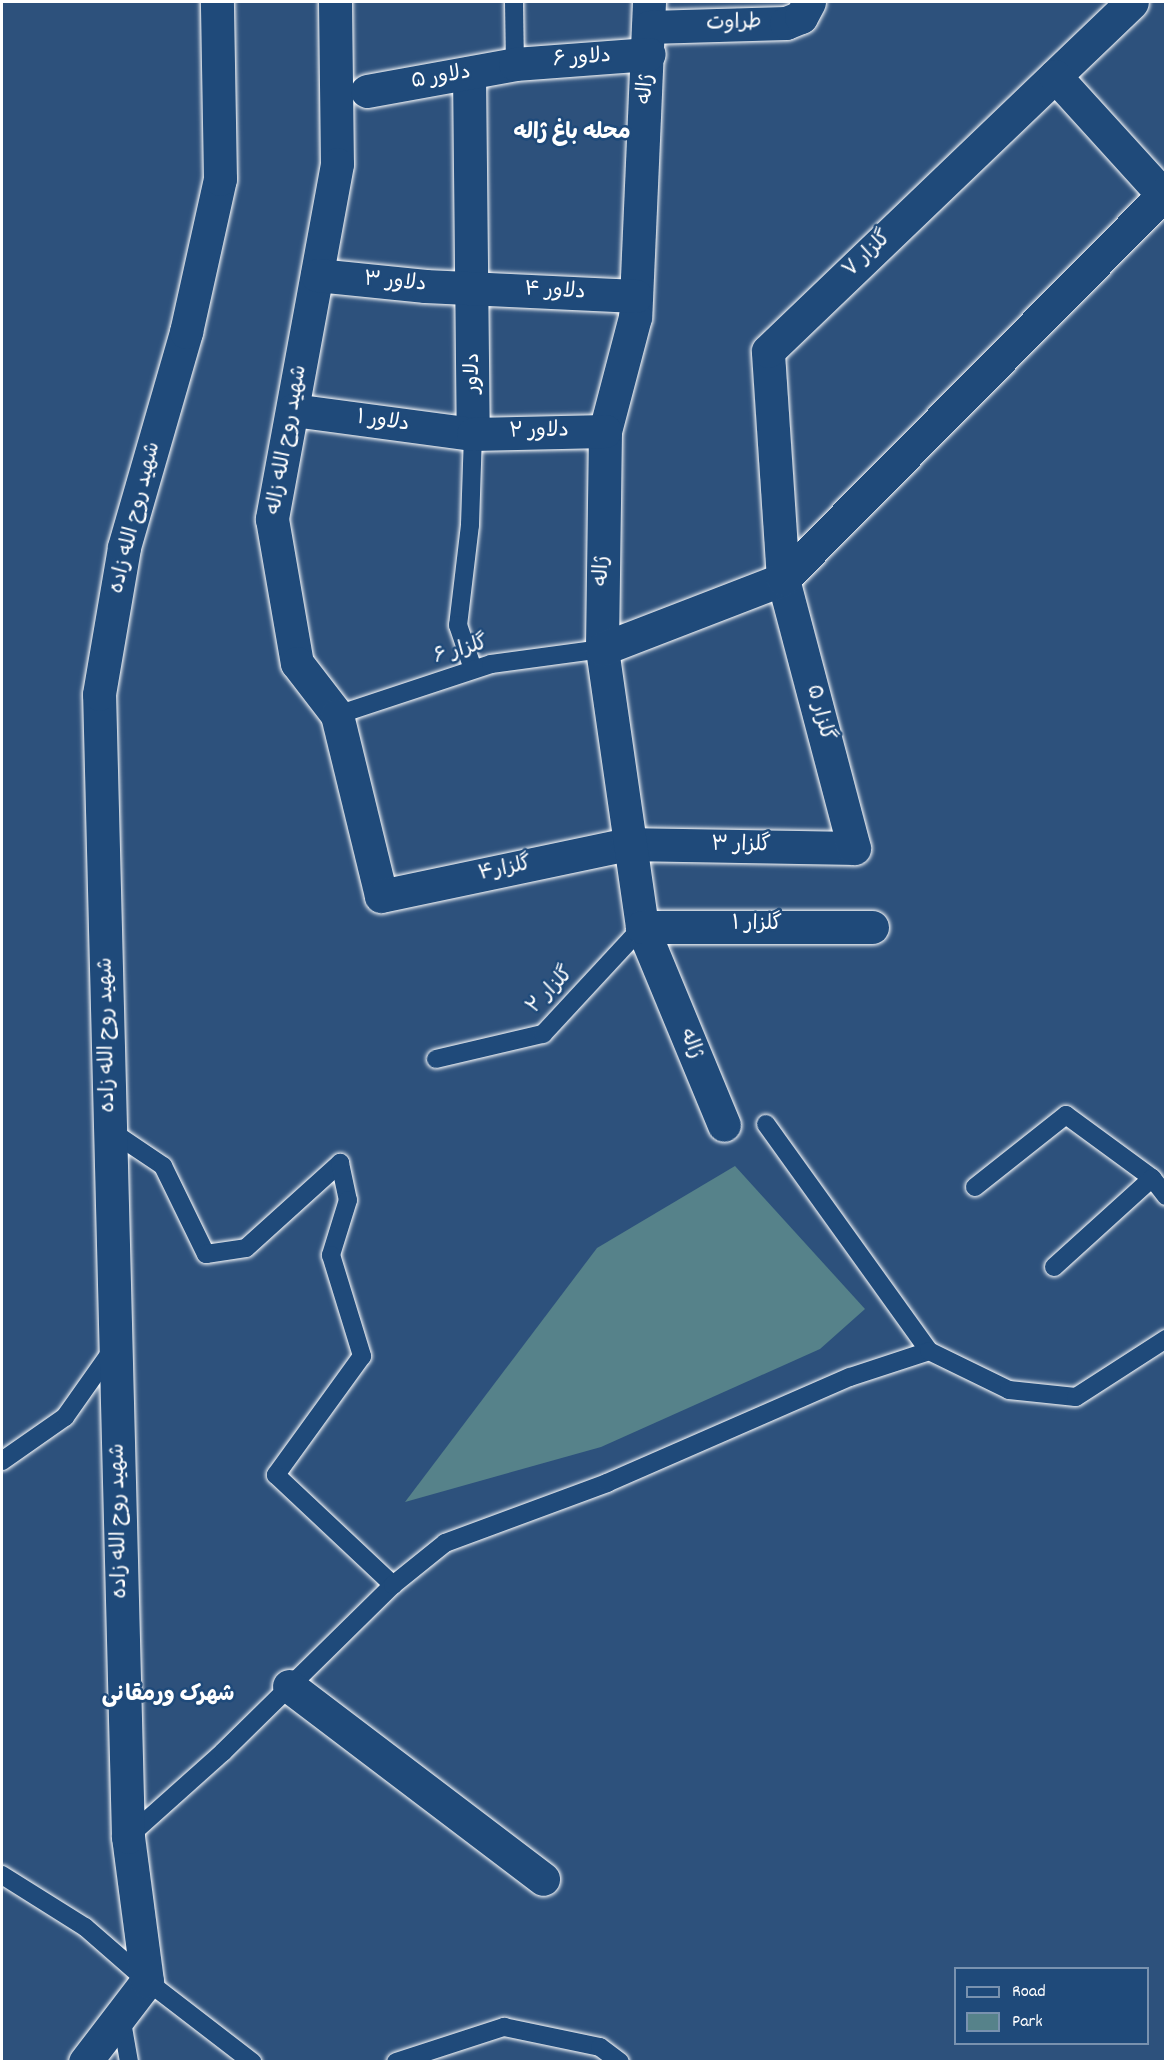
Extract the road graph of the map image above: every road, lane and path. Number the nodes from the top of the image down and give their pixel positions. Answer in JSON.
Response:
{"nodes":[{"id":1,"x":217,"y":2,"type":"edge"},
{"id":2,"x":335,"y":2,"type":"edge"},
{"id":3,"x":514,"y":2,"type":"edge"},
{"id":4,"x":809,"y":2,"type":"edge"},
{"id":5,"x":1118,"y":6,"type":"edge"},
{"id":6,"x":649,"y":28,"type":"edge"},
{"id":7,"x":515,"y":64,"type":"junction"},
{"id":8,"x":469,"y":73,"type":"junction"},
{"id":9,"x":1055,"y":76,"type":"junction"},
{"id":10,"x":367,"y":91,"type":"dead end"},
{"id":11,"x":1164,"y":195,"type":"edge"},
{"id":12,"x":317,"y":275,"type":"junction"},
{"id":13,"x":474,"y":287,"type":"junction"},
{"id":14,"x":636,"y":296,"type":"junction"},
{"id":15,"x":293,"y":410,"type":"junction"},
{"id":16,"x":605,"y":431,"type":"junction"},
{"id":17,"x":473,"y":434,"type":"junction"},
{"id":18,"x":783,"y":579,"type":"junction"},
{"id":19,"x":602,"y":649,"type":"junction"},
{"id":20,"x":473,"y":669,"type":"junction"},
{"id":21,"x":337,"y":715,"type":"junction"},
{"id":22,"x":629,"y":844,"type":"junction"},
{"id":23,"x":854,"y":848,"type":"joint"},
{"id":24,"x":381,"y":896,"type":"joint"},
{"id":25,"x":642,"y":927,"type":"junction"},
{"id":26,"x":872,"y":927,"type":"dead end"},
{"id":27,"x":436,"y":1059,"type":"dead end"},
{"id":28,"x":766,"y":1124,"type":"dead end"},
{"id":29,"x":724,"y":1125,"type":"dead end"},
{"id":30,"x":111,"y":1131,"type":"junction"},
{"id":31,"x":1152,"y":1178,"type":"junction"},
{"id":32,"x":975,"y":1187,"type":"dead end"},
{"id":33,"x":1166,"y":1196,"type":"edge"},
{"id":34,"x":1054,"y":1267,"type":"dead end"},
{"id":35,"x":1166,"y":1339,"type":"edge"},
{"id":36,"x":116,"y":1344,"type":"junction"},
{"id":37,"x":929,"y":1351,"type":"junction"},
{"id":38,"x":2,"y":1461,"type":"edge"},
{"id":39,"x":393,"y":1585,"type":"junction"},
{"id":40,"x":289,"y":1686,"type":"junction"},
{"id":41,"x":128,"y":1837,"type":"junction"},
{"id":42,"x":2,"y":1875,"type":"edge"},
{"id":43,"x":543,"y":1879,"type":"dead end"},
{"id":44,"x":147,"y":1981,"type":"junction"},
{"id":45,"x":121,"y":2016,"type":"junction"},
{"id":46,"x":85,"y":2061,"type":"edge"},
{"id":47,"x":129,"y":2061,"type":"edge"},
{"id":48,"x":252,"y":2061,"type":"edge"},
{"id":49,"x":396,"y":2061,"type":"edge"},
{"id":50,"x":620,"y":2061,"type":"edge"}],
"edges":[{"from":1,"to":30,"type":"street","name":"شهید روح الله زاده"},
{"from":2,"to":12,"type":"street","name":"شهید روح الله زاله"},
{"from":3,"to":7,"type":"lane"},
{"from":4,"to":6,"type":"street","name":"طراوت"},
{"from":5,"to":9,"type":"street","name":"گلزار ۷"},
{"from":6,"to":7,"type":"street","name":"دلاور ۶"},
{"from":6,"to":14,"type":"street","name":"ژاله"},
{"from":7,"to":8,"type":"street","name":"دلاور ۵"},
{"from":8,"to":10,"type":"street","name":"دلاور ۵"},
{"from":8,"to":13,"type":"street","name":"دلاور"},
{"from":9,"to":11,"type":"street"},
{"from":9,"to":18,"type":"street","name":"گلزار ۷"},
{"from":11,"to":18,"type":"street"},
{"from":12,"to":13,"type":"street","name":"دلاور ۳"},
{"from":12,"to":15,"type":"street","name":"شهید روح الله زاله"},
{"from":13,"to":14,"type":"street","name":"دلاور ۴"},
{"from":13,"to":17,"type":"street","name":"دلاور"},
{"from":14,"to":16,"type":"street","name":"ژاله"},
{"from":15,"to":17,"type":"street","name":"دلاور ۱"},
{"from":15,"to":21,"type":"street","name":"شهید روح الله زاله"},
{"from":16,"to":17,"type":"street","name":"دلاور ۲"},
{"from":16,"to":19,"type":"street","name":"ژاله"},
{"from":17,"to":20,"type":"lane","name":"دلاور"},
{"from":18,"to":19,"type":"street"},
{"from":18,"to":23,"type":"street","name":"گلزار ۵"},
{"from":19,"to":20,"type":"lane","name":"گلزار ۶"},
{"from":19,"to":22,"type":"street","name":"ژاله"},
{"from":20,"to":21,"type":"lane","name":"گلزار ۶"},
{"from":21,"to":24,"type":"street","name":"شهید روح الله زاله"},
{"from":22,"to":23,"type":"street","name":"گلزار ۳"},
{"from":22,"to":24,"type":"street","name":"گلزار۴"},
{"from":22,"to":25,"type":"street","name":"ژاله"},
{"from":25,"to":26,"type":"street","name":"گلزار ۱"},
{"from":25,"to":27,"type":"lane","name":"گلزار ۲"},
{"from":25,"to":29,"type":"street","name":"ژاله"},
{"from":28,"to":37,"type":"lane"},
{"from":30,"to":36,"type":"street","name":"شهید روح الله زاده"},
{"from":30,"to":39,"type":"lane"},
{"from":31,"to":32,"type":"lane"},
{"from":31,"to":33,"type":"lane"},
{"from":31,"to":34,"type":"lane"},
{"from":35,"to":37,"type":"lane"},
{"from":36,"to":38,"type":"lane"},
{"from":36,"to":41,"type":"street","name":"شهید روح الله زاده"},
{"from":37,"to":39,"type":"lane"},
{"from":39,"to":40,"type":"lane"},
{"from":40,"to":41,"type":"lane"},
{"from":40,"to":43,"type":"street"},
{"from":41,"to":44,"type":"street","name":"شهید روح الله زاده"},
{"from":42,"to":44,"type":"lane"},
{"from":44,"to":45,"type":"street"},
{"from":44,"to":48,"type":"lane"},
{"from":45,"to":46,"type":"street"},
{"from":45,"to":47,"type":"lane"},
{"from":49,"to":50,"type":"lane"}]}
